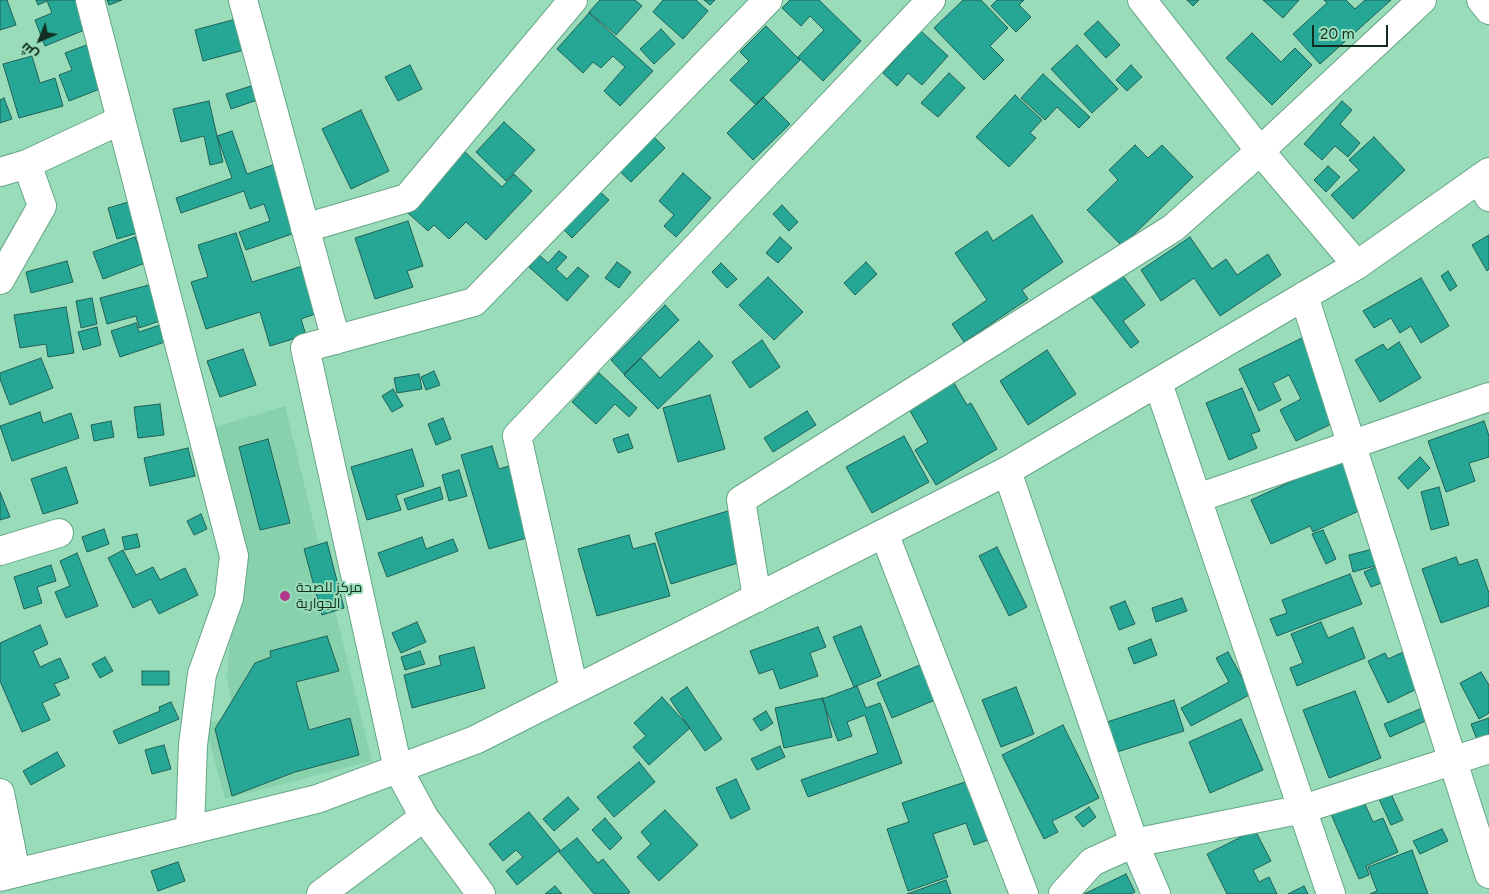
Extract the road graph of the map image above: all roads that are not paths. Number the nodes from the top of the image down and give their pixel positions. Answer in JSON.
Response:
{"nodes":[{"id":1,"x":90,"y":0,"type":"edge"},
{"id":2,"x":243,"y":0,"type":"edge"},
{"id":3,"x":573,"y":0,"type":"edge"},
{"id":4,"x":768,"y":0,"type":"edge"},
{"id":5,"x":931,"y":0,"type":"edge"},
{"id":6,"x":1142,"y":0,"type":"edge"},
{"id":7,"x":1422,"y":0,"type":"edge"},
{"id":8,"x":1481,"y":0,"type":"edge"},
{"id":9,"x":1489,"y":10,"type":"edge"},
{"id":10,"x":121,"y":120,"type":"junction"},
{"id":11,"x":1260,"y":151,"type":"junction"},
{"id":12,"x":27,"y":164,"type":"junction"},
{"id":13,"x":0,"y":172,"type":"edge"},
{"id":14,"x":1486,"y":183,"type":"edge"},
{"id":15,"x":305,"y":228,"type":"junction"},
{"id":16,"x":1357,"y":265,"type":"junction"},
{"id":17,"x":0,"y":280,"type":"edge"},
{"id":18,"x":1304,"y":296,"type":"junction"},
{"id":19,"x":336,"y":340,"type":"junction"},
{"id":20,"x":1158,"y":382,"type":"junction"},
{"id":21,"x":1489,"y":398,"type":"edge"},
{"id":22,"x":1351,"y":445,"type":"junction"},
{"id":23,"x":1007,"y":471,"type":"junction"},
{"id":24,"x":1198,"y":498,"type":"junction"},
{"id":25,"x":59,"y":533,"type":"dead end"},
{"id":26,"x":884,"y":533,"type":"junction"},
{"id":27,"x":0,"y":551,"type":"edge"},
{"id":28,"x":757,"y":598,"type":"junction"},
{"id":29,"x":574,"y":690,"type":"junction"},
{"id":30,"x":1489,"y":749,"type":"edge"},
{"id":31,"x":1453,"y":761,"type":"junction"},
{"id":32,"x":398,"y":769,"type":"junction"},
{"id":33,"x":0,"y":793,"type":"edge"},
{"id":34,"x":1303,"y":809,"type":"junction"},
{"id":35,"x":424,"y":817,"type":"junction"},
{"id":36,"x":190,"y":830,"type":"junction"},
{"id":37,"x":1134,"y":843,"type":"junction"},
{"id":38,"x":1484,"y":844,"type":"edge"},
{"id":39,"x":1489,"y":874,"type":"edge"},
{"id":40,"x":8,"y":875,"type":"edge"},
{"id":41,"x":320,"y":894,"type":"edge"},
{"id":42,"x":481,"y":894,"type":"edge"},
{"id":43,"x":1024,"y":894,"type":"edge"},
{"id":44,"x":1063,"y":894,"type":"edge"},
{"id":45,"x":1156,"y":894,"type":"edge"},
{"id":46,"x":1332,"y":894,"type":"edge"}],
"edges":[{"from":1,"to":10,"type":"street"},
{"from":2,"to":15,"type":"street"},
{"from":3,"to":15,"type":"street"},
{"from":4,"to":19,"type":"street"},
{"from":5,"to":29,"type":"street"},
{"from":6,"to":11,"type":"street"},
{"from":7,"to":11,"type":"street"},
{"from":8,"to":9,"type":"street"},
{"from":10,"to":12,"type":"street"},
{"from":10,"to":36,"type":"street"},
{"from":11,"to":16,"type":"street"},
{"from":11,"to":28,"type":"street"},
{"from":12,"to":13,"type":"street"},
{"from":12,"to":17,"type":"street"},
{"from":14,"to":16,"type":"street"},
{"from":15,"to":19,"type":"street"},
{"from":16,"to":18,"type":"street"},
{"from":18,"to":20,"type":"street"},
{"from":18,"to":22,"type":"street"},
{"from":19,"to":32,"type":"street"},
{"from":20,"to":23,"type":"street"},
{"from":20,"to":24,"type":"street"},
{"from":21,"to":22,"type":"street"},
{"from":22,"to":24,"type":"street"},
{"from":22,"to":31,"type":"street"},
{"from":23,"to":26,"type":"street"},
{"from":23,"to":37,"type":"street"},
{"from":24,"to":34,"type":"street"},
{"from":25,"to":27,"type":"street"},
{"from":26,"to":28,"type":"street"},
{"from":26,"to":43,"type":"street"},
{"from":28,"to":29,"type":"street"},
{"from":29,"to":32,"type":"street"},
{"from":30,"to":31,"type":"street"},
{"from":31,"to":34,"type":"street"},
{"from":31,"to":38,"type":"street"},
{"from":32,"to":35,"type":"street"},
{"from":32,"to":36,"type":"street"},
{"from":33,"to":40,"type":"street"},
{"from":34,"to":37,"type":"street"},
{"from":34,"to":46,"type":"street"},
{"from":35,"to":41,"type":"street"},
{"from":35,"to":42,"type":"street"},
{"from":36,"to":40,"type":"street"},
{"from":37,"to":44,"type":"street"},
{"from":37,"to":45,"type":"street"},
{"from":38,"to":39,"type":"street"}]}
